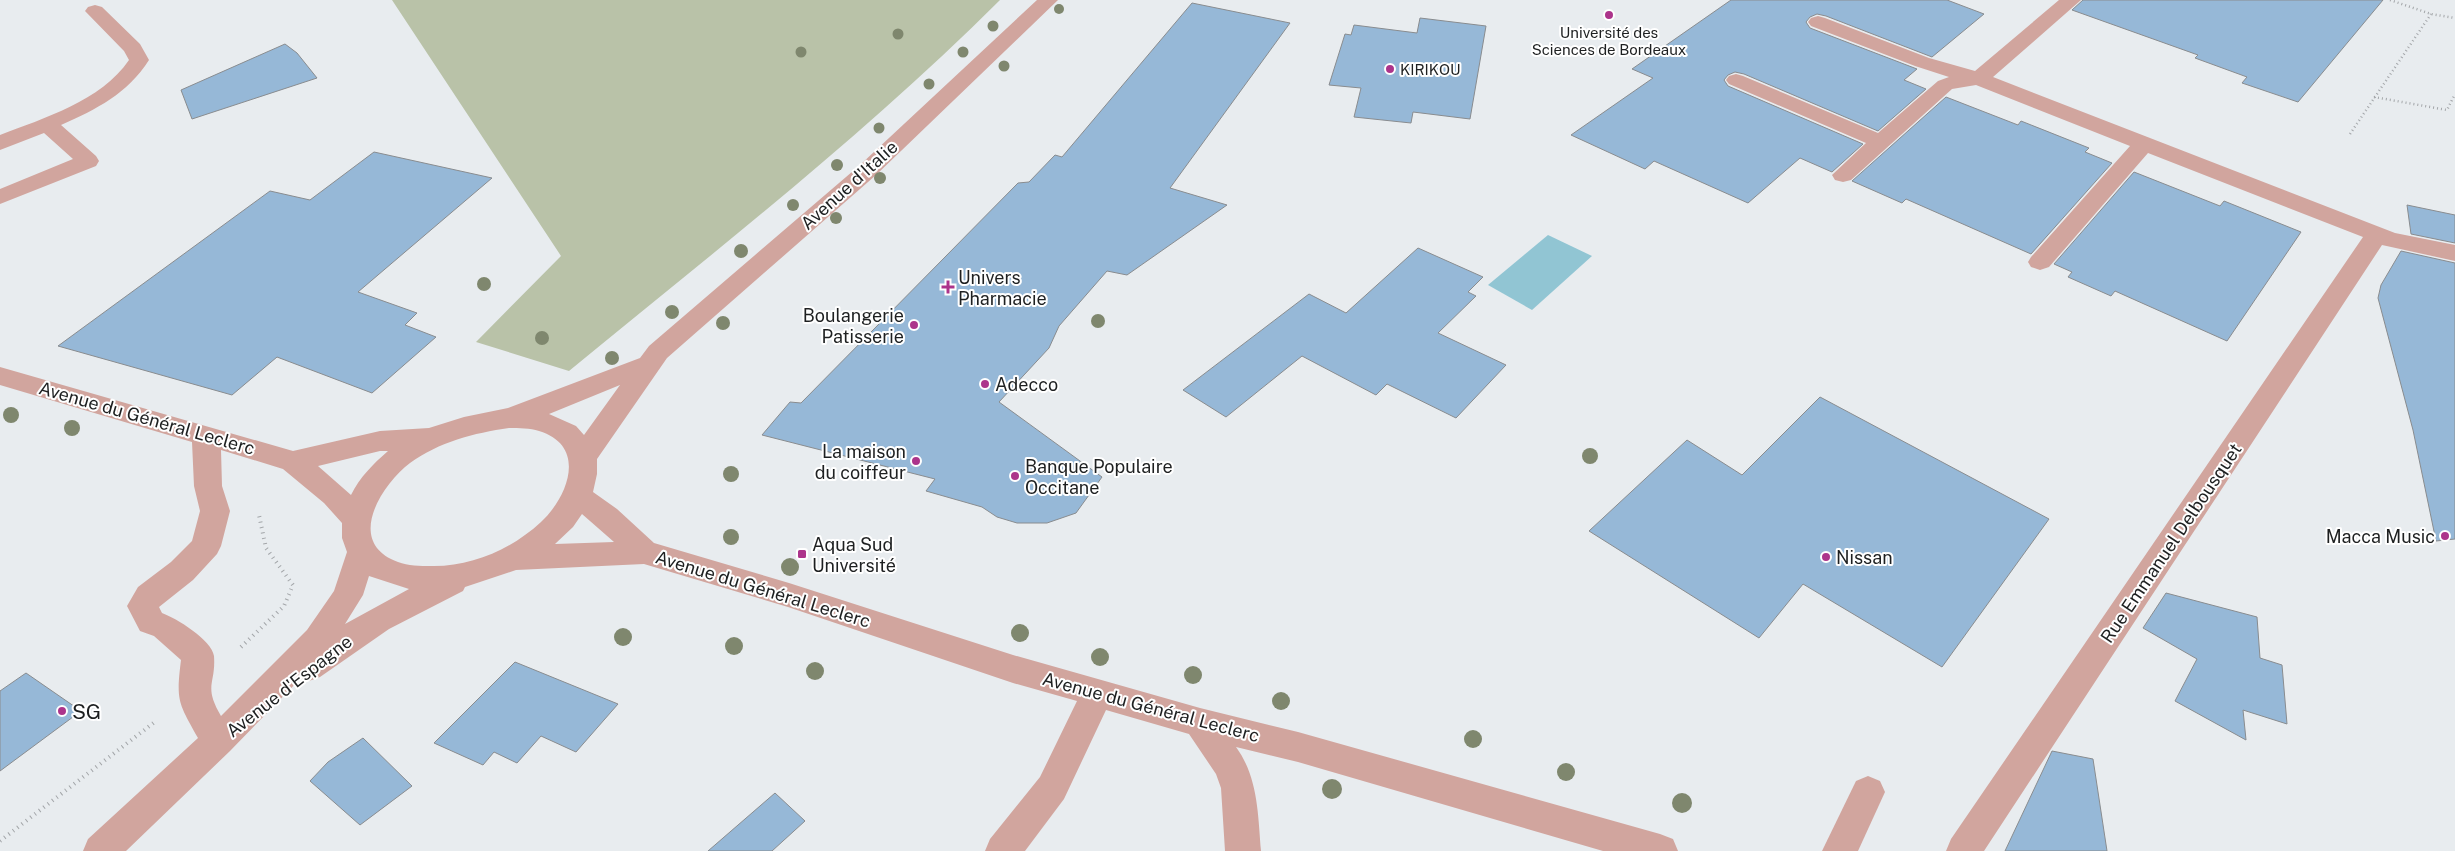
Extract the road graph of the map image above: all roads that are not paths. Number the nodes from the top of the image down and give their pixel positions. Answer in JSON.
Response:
{"nodes":[{"id":1,"x":1048,"y":0,"type":"edge"},
{"id":2,"x":2071,"y":0,"type":"edge"},
{"id":3,"x":95,"y":11,"type":"dead end"},
{"id":4,"x":1818,"y":22,"type":"dead end"},
{"id":5,"x":1978,"y":78,"type":"junction"},
{"id":6,"x":1736,"y":80,"type":"dead end"},
{"id":7,"x":48,"y":124,"type":"junction"},
{"id":8,"x":1881,"y":142,"type":"junction"},
{"id":9,"x":0,"y":143,"type":"edge"},
{"id":10,"x":2144,"y":144,"type":"junction"},
{"id":11,"x":1844,"y":174,"type":"dead end"},
{"id":12,"x":0,"y":197,"type":"edge"},
{"id":13,"x":2377,"y":234,"type":"junction"},
{"id":14,"x":2455,"y":253,"type":"edge"},
{"id":15,"x":2040,"y":262,"type":"dead end"},
{"id":16,"x":646,"y":365,"type":"junction"},
{"id":17,"x":0,"y":376,"type":"edge"},
{"id":18,"x":509,"y":418,"type":"junction"},
{"id":19,"x":206,"y":435,"type":"junction"},
{"id":20,"x":432,"y":437,"type":"junction"},
{"id":21,"x":583,"y":457,"type":"junction"},
{"id":22,"x":293,"y":461,"type":"junction"},
{"id":23,"x":578,"y":497,"type":"junction"},
{"id":24,"x":356,"y":520,"type":"junction"},
{"id":25,"x":362,"y":552,"type":"junction"},
{"id":26,"x":644,"y":552,"type":"junction"},
{"id":27,"x":510,"y":558,"type":"junction"},
{"id":28,"x":469,"y":574,"type":"junction"},
{"id":29,"x":1098,"y":693,"type":"junction"},
{"id":30,"x":1200,"y":723,"type":"junction"},
{"id":31,"x":218,"y":741,"type":"junction"},
{"id":32,"x":1868,"y":792,"type":"dead end"},
{"id":33,"x":101,"y":851,"type":"edge"},
{"id":34,"x":1003,"y":851,"type":"edge"},
{"id":35,"x":1243,"y":851,"type":"edge"},
{"id":36,"x":1660,"y":851,"type":"edge"},
{"id":37,"x":1840,"y":851,"type":"edge"},
{"id":38,"x":1964,"y":851,"type":"edge"}],
"edges":[{"from":1,"to":16,"type":"street","name":"Avenue d'Italie"},
{"from":2,"to":5,"type":"street"},
{"from":3,"to":7,"type":"street"},
{"from":4,"to":5,"type":"street"},
{"from":5,"to":8,"type":"street"},
{"from":5,"to":10,"type":"street"},
{"from":6,"to":8,"type":"street"},
{"from":7,"to":9,"type":"street"},
{"from":7,"to":12,"type":"street"},
{"from":8,"to":11,"type":"street"},
{"from":10,"to":13,"type":"street"},
{"from":10,"to":15,"type":"street"},
{"from":13,"to":14,"type":"street"},
{"from":13,"to":38,"type":"street","name":"Rue Emmanuel Delbousquet"},
{"from":16,"to":18,"type":"street","name":"Avenue d'Italie"},
{"from":16,"to":21,"type":"street","name":"Avenue d'Italie"},
{"from":17,"to":19,"type":"street","name":"Avenue du Général Leclerc"},
{"from":18,"to":20,"type":"street"},
{"from":18,"to":21,"type":"street"},
{"from":19,"to":22,"type":"street","name":"Avenue du Général Leclerc"},
{"from":19,"to":31,"type":"street"},
{"from":20,"to":22,"type":"street","name":"Avenue du Général Leclerc"},
{"from":20,"to":24,"type":"street"},
{"from":21,"to":23,"type":"street"},
{"from":22,"to":24,"type":"street","name":"Avenue du Général Leclerc"},
{"from":23,"to":26,"type":"street","name":"Avenue du Général Leclerc"},
{"from":23,"to":27,"type":"street"},
{"from":24,"to":25,"type":"street"},
{"from":25,"to":28,"type":"street"},
{"from":25,"to":31,"type":"street","name":"Avenue d'Espagne"},
{"from":26,"to":27,"type":"street","name":"Avenue du Général Leclerc"},
{"from":26,"to":29,"type":"street","name":"Avenue du Général Leclerc"},
{"from":27,"to":28,"type":"street"},
{"from":28,"to":31,"type":"street","name":"Avenue d'Espagne"},
{"from":29,"to":30,"type":"street","name":"Avenue du Général Leclerc"},
{"from":29,"to":34,"type":"street"},
{"from":30,"to":35,"type":"street"},
{"from":30,"to":36,"type":"street","name":"Avenue du Général Leclerc"},
{"from":31,"to":33,"type":"street"},
{"from":32,"to":37,"type":"street"}]}
